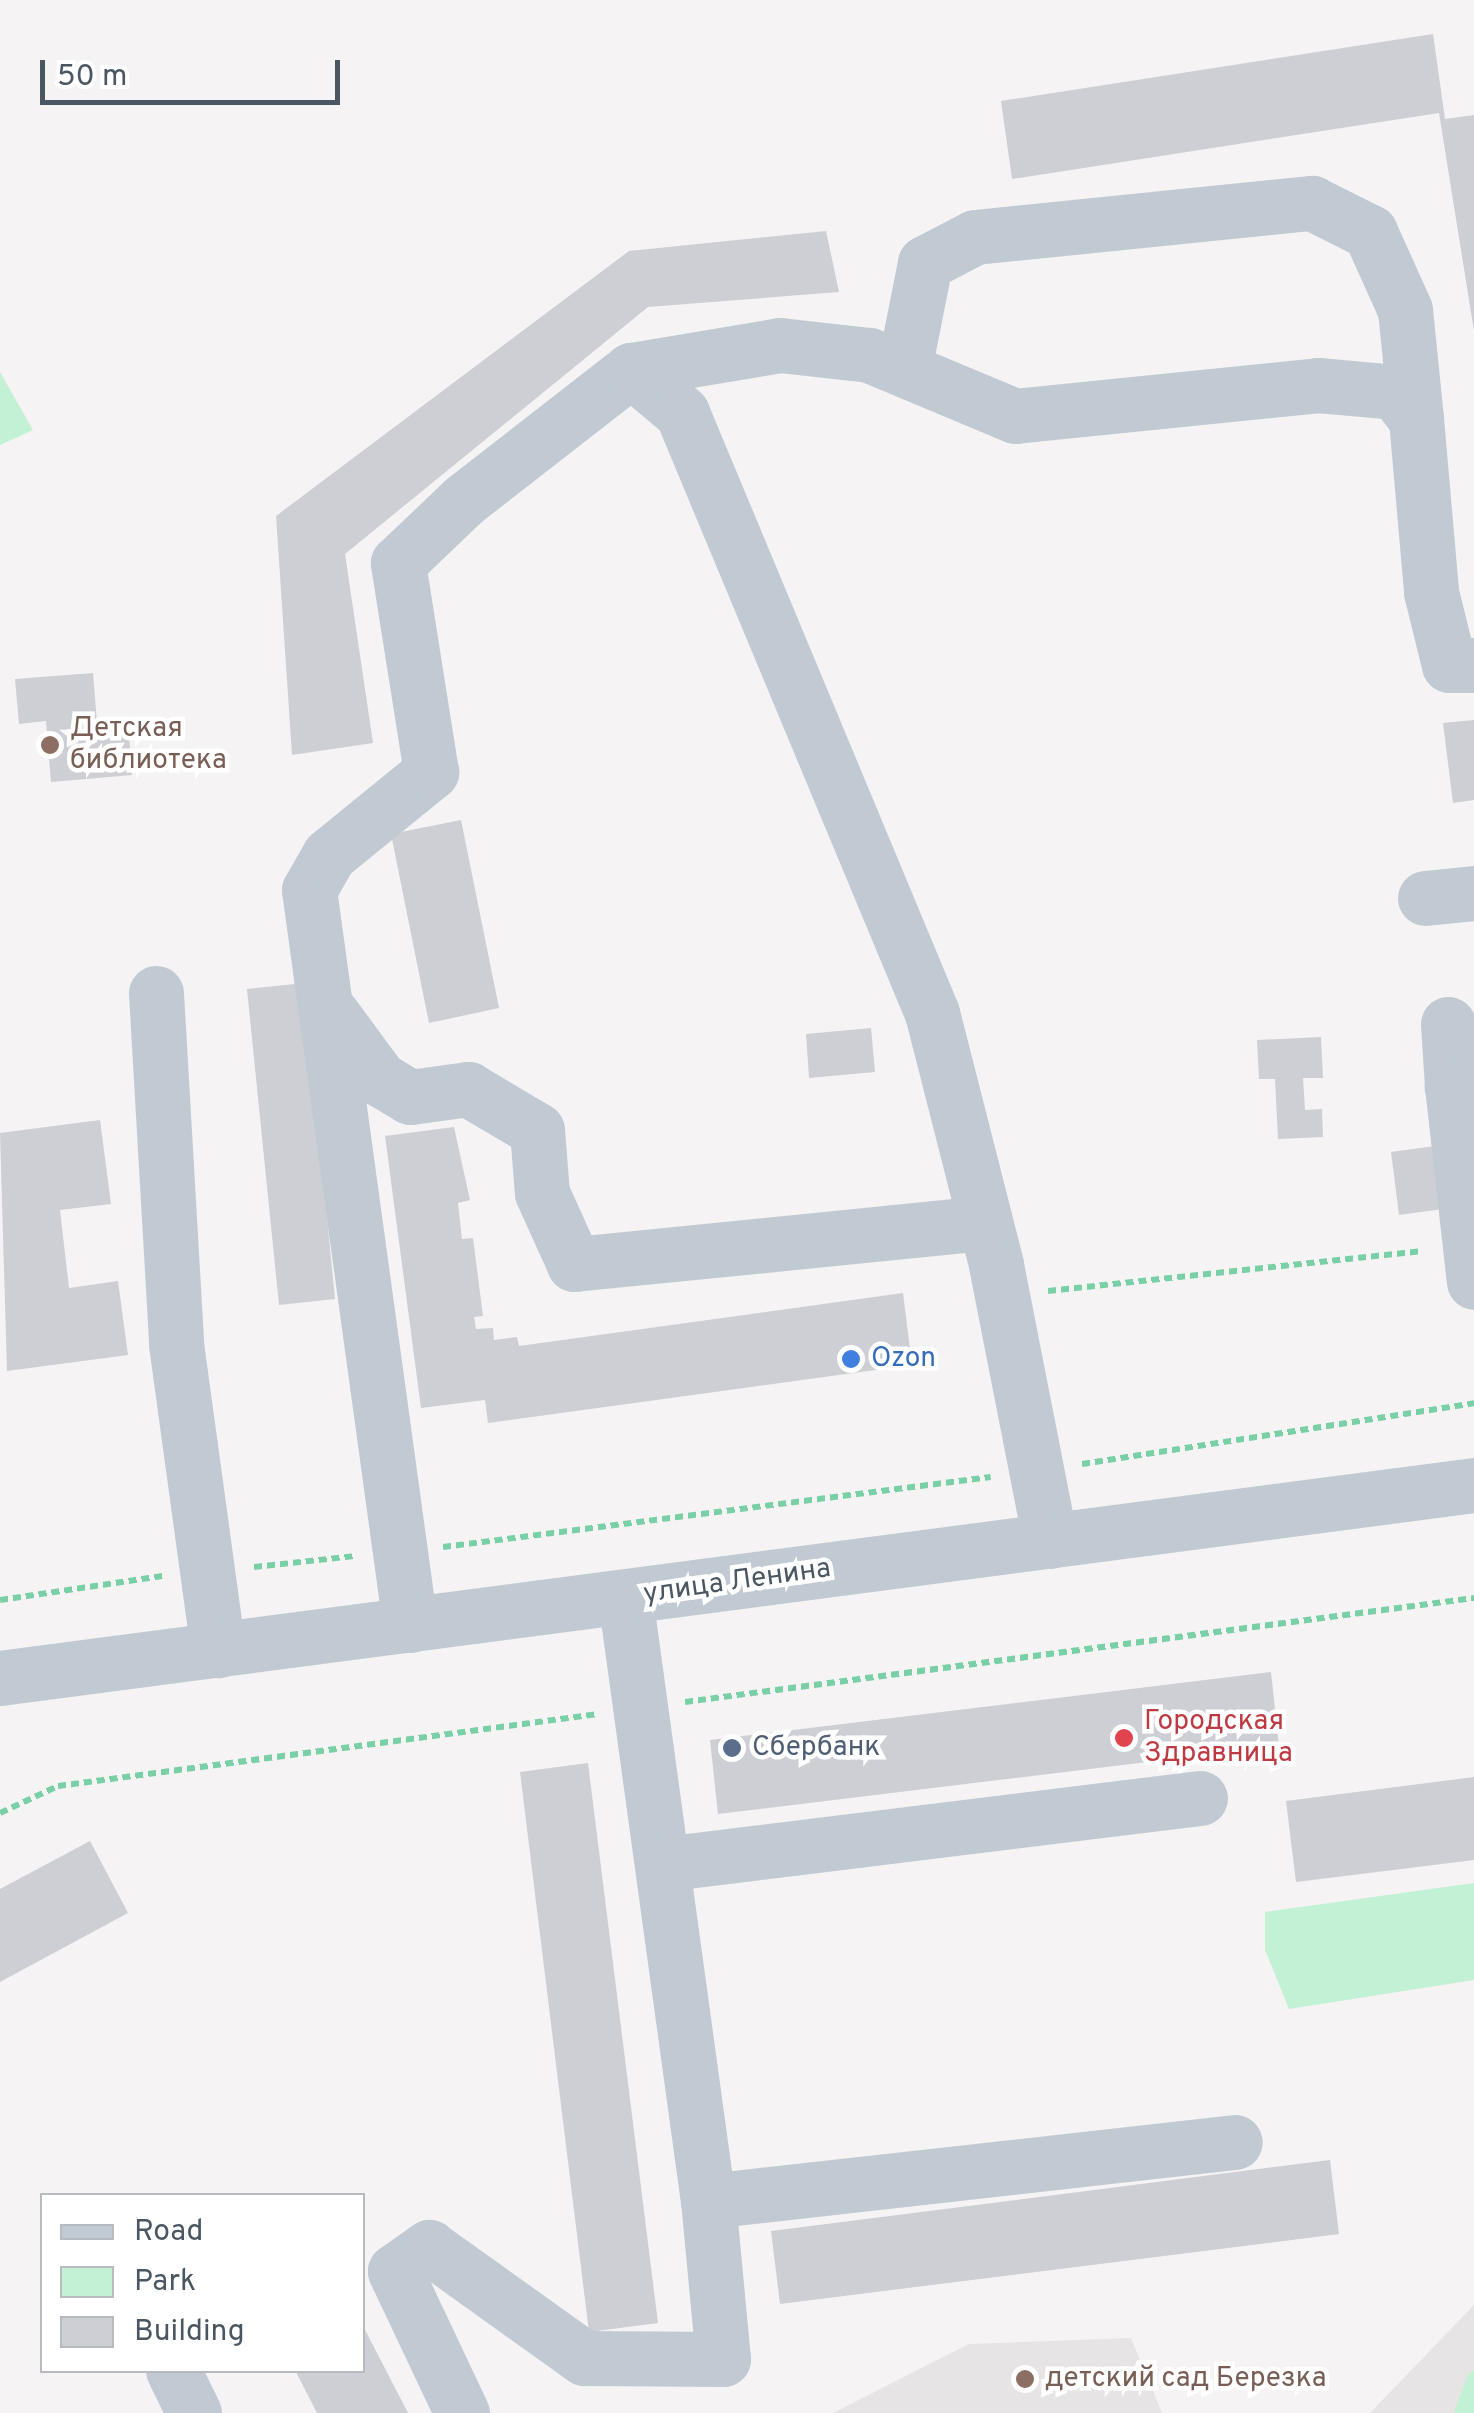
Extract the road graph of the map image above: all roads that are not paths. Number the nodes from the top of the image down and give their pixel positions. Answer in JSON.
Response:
{"nodes":[{"id":1,"x":904,"y":369,"type":"junction"},
{"id":2,"x":630,"y":370,"type":"junction"},
{"id":3,"x":1416,"y":419,"type":"junction"},
{"id":4,"x":1474,"y":665,"type":"edge"},
{"id":5,"x":156,"y":993,"type":"dead end"},
{"id":6,"x":327,"y":1008,"type":"junction"},
{"id":7,"x":1448,"y":1024,"type":"dead end"},
{"id":8,"x":1463,"y":1083,"type":"edge"},
{"id":9,"x":985,"y":1224,"type":"junction"},
{"id":10,"x":1472,"y":1264,"type":"edge"},
{"id":11,"x":1474,"y":1485,"type":"edge"},
{"id":12,"x":1050,"y":1540,"type":"junction"},
{"id":13,"x":625,"y":1597,"type":"junction"},
{"id":14,"x":410,"y":1624,"type":"junction"},
{"id":15,"x":218,"y":1650,"type":"junction"},
{"id":16,"x":0,"y":1678,"type":"edge"},
{"id":17,"x":1200,"y":1798,"type":"dead end"},
{"id":18,"x":663,"y":1864,"type":"junction"},
{"id":19,"x":1235,"y":2142,"type":"dead end"},
{"id":20,"x":708,"y":2201,"type":"junction"},
{"id":21,"x":175,"y":2373,"type":"edge"},
{"id":22,"x":194,"y":2413,"type":"edge"},
{"id":23,"x":462,"y":2413,"type":"edge"}],
"edges":[{"from":1,"to":2,"type":"street"},
{"from":1,"to":3,"type":"street"},
{"from":1,"to":3,"type":"street"},
{"from":2,"to":6,"type":"street"},
{"from":2,"to":9,"type":"street"},
{"from":3,"to":4,"type":"street"},
{"from":5,"to":15,"type":"street"},
{"from":6,"to":9,"type":"street"},
{"from":6,"to":14,"type":"street"},
{"from":7,"to":8,"type":"street"},
{"from":8,"to":10,"type":"street"},
{"from":9,"to":12,"type":"street"},
{"from":11,"to":12,"type":"street","name":"улица Ленина"},
{"from":12,"to":13,"type":"street","name":"улица Ленина"},
{"from":13,"to":14,"type":"street","name":"улица Ленина"},
{"from":13,"to":18,"type":"street"},
{"from":14,"to":15,"type":"street","name":"улица Ленина"},
{"from":15,"to":16,"type":"street","name":"улица Ленина"},
{"from":17,"to":18,"type":"street"},
{"from":18,"to":20,"type":"street"},
{"from":19,"to":20,"type":"street"},
{"from":20,"to":23,"type":"street"},
{"from":21,"to":22,"type":"street"}]}
